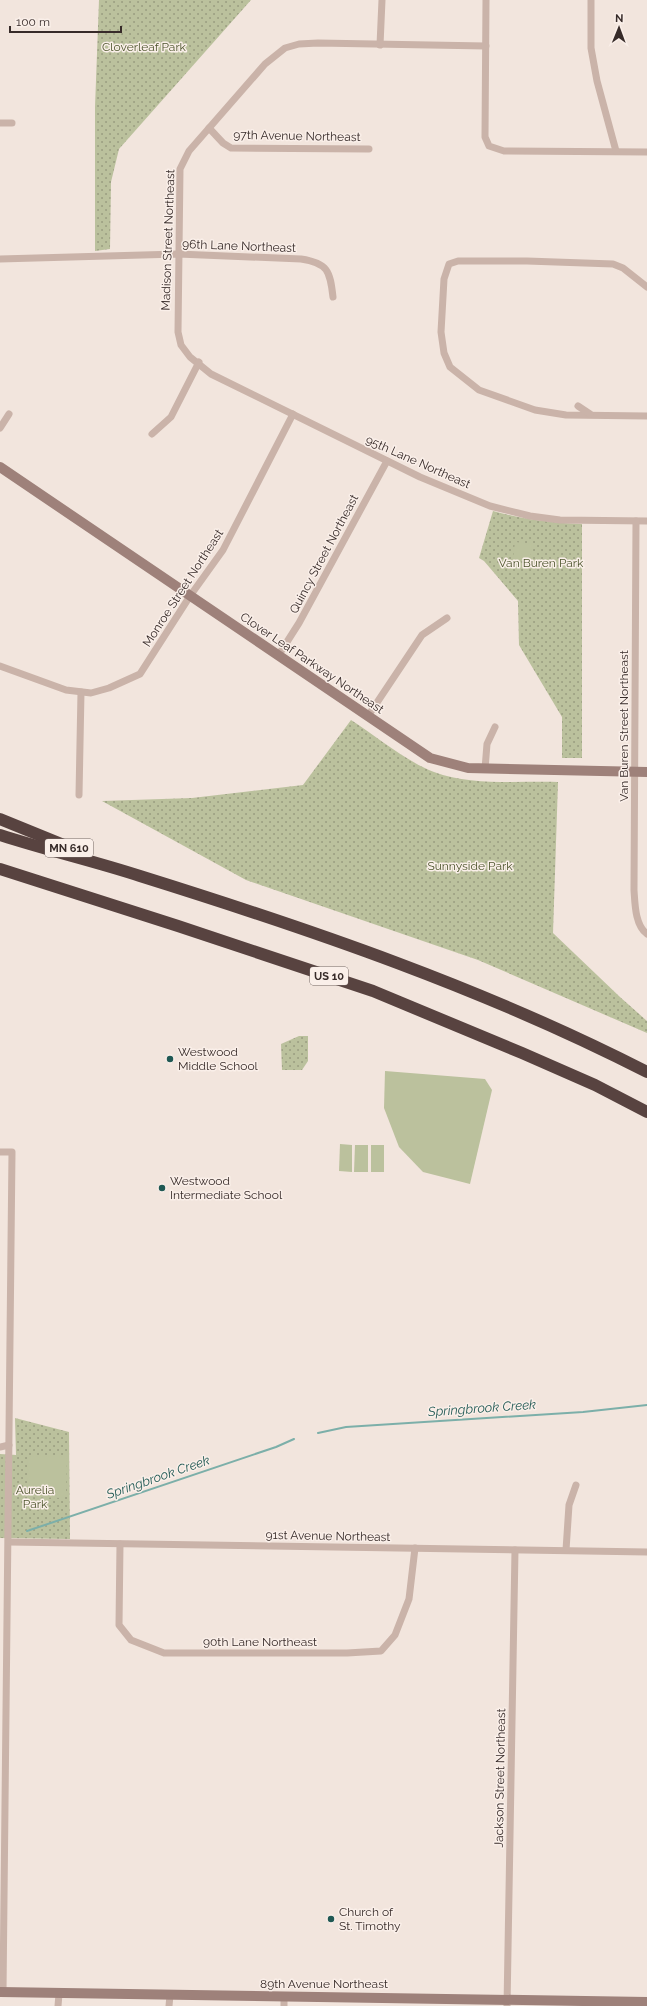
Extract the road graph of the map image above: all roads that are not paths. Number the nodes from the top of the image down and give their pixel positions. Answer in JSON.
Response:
{"nodes":[{"id":1,"x":382,"y":0,"type":"edge"},
{"id":2,"x":486,"y":0,"type":"edge"},
{"id":3,"x":591,"y":0,"type":"edge"},
{"id":4,"x":380,"y":45,"type":"junction"},
{"id":5,"x":486,"y":46,"type":"junction"},
{"id":6,"x":0,"y":123,"type":"edge"},
{"id":7,"x":12,"y":123,"type":"dead end"},
{"id":8,"x":209,"y":128,"type":"junction"},
{"id":9,"x":369,"y":149,"type":"dead end"},
{"id":10,"x":616,"y":151,"type":"junction"},
{"id":11,"x":647,"y":152,"type":"edge"},
{"id":12,"x":178,"y":254,"type":"junction"},
{"id":13,"x":0,"y":260,"type":"edge"},
{"id":14,"x":647,"y":287,"type":"edge"},
{"id":15,"x":333,"y":297,"type":"dead end"},
{"id":16,"x":199,"y":362,"type":"junction"},
{"id":17,"x":578,"y":406,"type":"dead end"},
{"id":18,"x":9,"y":414,"type":"dead end"},
{"id":19,"x":293,"y":414,"type":"junction"},
{"id":20,"x":590,"y":415,"type":"junction"},
{"id":21,"x":647,"y":416,"type":"edge"},
{"id":22,"x":0,"y":428,"type":"edge"},
{"id":23,"x":152,"y":434,"type":"dead end"},
{"id":24,"x":387,"y":461,"type":"junction"},
{"id":25,"x":0,"y":467,"type":"edge"},
{"id":26,"x":636,"y":521,"type":"junction"},
{"id":27,"x":647,"y":521,"type":"edge"},
{"id":28,"x":190,"y":596,"type":"junction"},
{"id":29,"x":447,"y":618,"type":"dead end"},
{"id":30,"x":278,"y":656,"type":"junction"},
{"id":31,"x":0,"y":666,"type":"edge"},
{"id":32,"x":81,"y":692,"type":"junction"},
{"id":33,"x":368,"y":716,"type":"junction"},
{"id":34,"x":495,"y":727,"type":"dead end"},
{"id":35,"x":484,"y":769,"type":"junction"},
{"id":36,"x":635,"y":771,"type":"junction"},
{"id":37,"x":647,"y":772,"type":"edge"},
{"id":38,"x":79,"y":795,"type":"dead end"},
{"id":39,"x":0,"y":819,"type":"edge"},
{"id":40,"x":0,"y":835,"type":"edge"},
{"id":41,"x":0,"y":869,"type":"edge"},
{"id":42,"x":138,"y":875,"type":"junction"},
{"id":43,"x":644,"y":932,"type":"edge"},
{"id":44,"x":647,"y":1072,"type":"edge"},
{"id":45,"x":647,"y":1112,"type":"edge"},
{"id":46,"x":0,"y":1152,"type":"edge"},
{"id":47,"x":9,"y":1445,"type":"junction"},
{"id":48,"x":0,"y":1447,"type":"edge"},
{"id":49,"x":576,"y":1484,"type":"dead end"},
{"id":50,"x":8,"y":1542,"type":"junction"},
{"id":51,"x":120,"y":1544,"type":"junction"},
{"id":52,"x":415,"y":1548,"type":"junction"},
{"id":53,"x":516,"y":1550,"type":"junction"},
{"id":54,"x":566,"y":1550,"type":"junction"},
{"id":55,"x":647,"y":1552,"type":"edge"},
{"id":56,"x":4,"y":1655,"type":"edge"},
{"id":57,"x":2,"y":1878,"type":"edge"},
{"id":58,"x":2,"y":1992,"type":"edge"},
{"id":59,"x":59,"y":1994,"type":"junction"},
{"id":60,"x":170,"y":2001,"type":"edge"},
{"id":61,"x":284,"y":2001,"type":"edge"},
{"id":62,"x":398,"y":2002,"type":"edge"},
{"id":63,"x":647,"y":2002,"type":"edge"},
{"id":64,"x":507,"y":2003,"type":"edge"},
{"id":65,"x":58,"y":2006,"type":"edge"}],
"edges":[{"from":1,"to":4,"type":"street"},
{"from":2,"to":5,"type":"street"},
{"from":3,"to":10,"type":"street"},
{"from":4,"to":5,"type":"street","name":"Madison Street Northeast"},
{"from":4,"to":8,"type":"street","name":"Madison Street Northeast"},
{"from":5,"to":10,"type":"street"},
{"from":6,"to":7,"type":"street"},
{"from":8,"to":9,"type":"street","name":"97th Avenue Northeast"},
{"from":8,"to":12,"type":"street","name":"Madison Street Northeast"},
{"from":10,"to":11,"type":"street"},
{"from":12,"to":13,"type":"street","name":"96th Lane Northeast"},
{"from":12,"to":15,"type":"street","name":"96th Lane Northeast"},
{"from":12,"to":16,"type":"street","name":"Madison Street Northeast"},
{"from":14,"to":20,"type":"street"},
{"from":16,"to":19,"type":"street","name":"95th Lane Northeast"},
{"from":16,"to":23,"type":"street"},
{"from":17,"to":20,"type":"street"},
{"from":18,"to":22,"type":"street"},
{"from":19,"to":24,"type":"street","name":"95th Lane Northeast"},
{"from":19,"to":28,"type":"street","name":"Monroe Street Northeast"},
{"from":20,"to":21,"type":"street"},
{"from":24,"to":26,"type":"street","name":"95th Lane Northeast"},
{"from":24,"to":30,"type":"street","name":"Quincy Street Northeast"},
{"from":25,"to":28,"type":"street","name":"Clover Leaf Parkway Northeast"},
{"from":26,"to":27,"type":"street","name":"95th Lane Northeast"},
{"from":26,"to":36,"type":"street","name":"Van Buren Street Northeast"},
{"from":28,"to":30,"type":"street","name":"Clover Leaf Parkway Northeast"},
{"from":28,"to":32,"type":"street","name":"Monroe Street Northeast"},
{"from":29,"to":33,"type":"street"},
{"from":30,"to":33,"type":"street","name":"Clover Leaf Parkway Northeast"},
{"from":31,"to":32,"type":"street","name":"Monroe Street Northeast"},
{"from":32,"to":38,"type":"street"},
{"from":33,"to":35,"type":"street","name":"Clover Leaf Parkway Northeast"},
{"from":34,"to":35,"type":"street"},
{"from":35,"to":36,"type":"street","name":"Clover Leaf Parkway Northeast"},
{"from":36,"to":37,"type":"street","name":"Clover Leaf Parkway Northeast"},
{"from":36,"to":43,"type":"street","name":"Van Buren Street Northeast"},
{"from":39,"to":42,"type":"highway","number":"MN 610"},
{"from":40,"to":42,"type":"highway"},
{"from":41,"to":45,"type":"highway","number":"US 10"},
{"from":42,"to":44,"type":"highway"},
{"from":46,"to":47,"type":"street"},
{"from":47,"to":48,"type":"street"},
{"from":47,"to":50,"type":"street"},
{"from":49,"to":54,"type":"street"},
{"from":50,"to":51,"type":"street","name":"91st Avenue Northeast"},
{"from":50,"to":56,"type":"street"},
{"from":51,"to":52,"type":"street","name":"91st Avenue Northeast"},
{"from":51,"to":52,"type":"street","name":"90th Lane Northeast"},
{"from":52,"to":53,"type":"street","name":"91st Avenue Northeast"},
{"from":53,"to":54,"type":"street","name":"91st Avenue Northeast"},
{"from":53,"to":64,"type":"street","name":"Jackson Street Northeast"},
{"from":54,"to":55,"type":"street","name":"91st Avenue Northeast"},
{"from":56,"to":57,"type":"street"},
{"from":57,"to":58,"type":"street"},
{"from":58,"to":59,"type":"street","name":"89th Avenue Northeast"},
{"from":59,"to":60,"type":"street","name":"89th Avenue Northeast"},
{"from":59,"to":65,"type":"street"},
{"from":60,"to":61,"type":"street","name":"89th Avenue Northeast"},
{"from":61,"to":62,"type":"street","name":"89th Avenue Northeast"},
{"from":62,"to":64,"type":"street","name":"89th Avenue Northeast"},
{"from":63,"to":64,"type":"street","name":"89th Avenue Northeast"}]}
